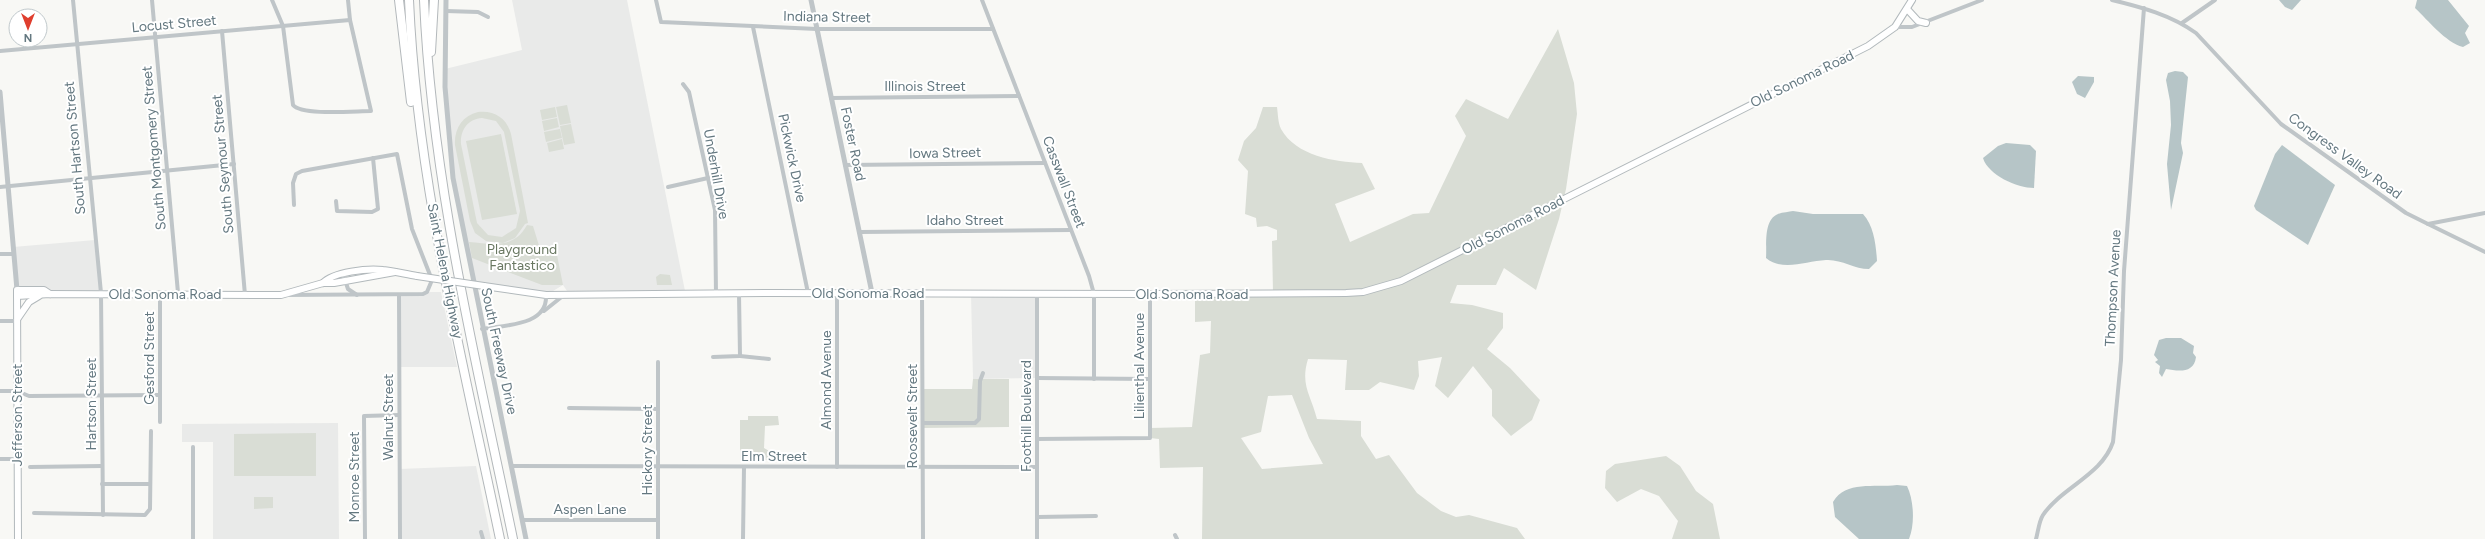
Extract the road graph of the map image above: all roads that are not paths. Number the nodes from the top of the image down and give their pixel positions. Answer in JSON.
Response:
{"nodes":[{"id":1,"x":73,"y":0,"type":"edge"},
{"id":2,"x":152,"y":0,"type":"edge"},
{"id":3,"x":272,"y":0,"type":"edge"},
{"id":4,"x":348,"y":0,"type":"edge"},
{"id":5,"x":399,"y":0,"type":"edge"},
{"id":6,"x":409,"y":0,"type":"edge"},
{"id":7,"x":424,"y":0,"type":"edge"},
{"id":8,"x":434,"y":0,"type":"edge"},
{"id":9,"x":446,"y":0,"type":"edge"},
{"id":10,"x":656,"y":0,"type":"edge"},
{"id":11,"x":811,"y":0,"type":"edge"},
{"id":12,"x":982,"y":0,"type":"edge"},
{"id":13,"x":1912,"y":0,"type":"edge"},
{"id":14,"x":1982,"y":0,"type":"edge"},
{"id":15,"x":2112,"y":0,"type":"edge"},
{"id":16,"x":2215,"y":0,"type":"edge"},
{"id":17,"x":2144,"y":8,"type":"junction"},
{"id":18,"x":1907,"y":9,"type":"junction"},
{"id":19,"x":446,"y":11,"type":"junction"},
{"id":20,"x":488,"y":17,"type":"dead end"},
{"id":21,"x":350,"y":20,"type":"junction"},
{"id":22,"x":1926,"y":23,"type":"junction"},
{"id":23,"x":2182,"y":23,"type":"junction"},
{"id":24,"x":283,"y":26,"type":"junction"},
{"id":25,"x":1895,"y":26,"type":"junction"},
{"id":26,"x":753,"y":27,"type":"junction"},
{"id":27,"x":817,"y":29,"type":"junction"},
{"id":28,"x":993,"y":29,"type":"junction"},
{"id":29,"x":222,"y":31,"type":"junction"},
{"id":30,"x":155,"y":37,"type":"junction"},
{"id":31,"x":77,"y":44,"type":"junction"},
{"id":32,"x":0,"y":51,"type":"edge"},
{"id":33,"x":683,"y":84,"type":"dead end"},
{"id":34,"x":0,"y":92,"type":"edge"},
{"id":35,"x":430,"y":94,"type":"junction"},
{"id":36,"x":1019,"y":96,"type":"junction"},
{"id":37,"x":831,"y":98,"type":"junction"},
{"id":38,"x":422,"y":152,"type":"junction"},
{"id":39,"x":372,"y":158,"type":"junction"},
{"id":40,"x":1045,"y":162,"type":"junction"},
{"id":41,"x":234,"y":164,"type":"junction"},
{"id":42,"x":845,"y":165,"type":"junction"},
{"id":43,"x":167,"y":172,"type":"junction"},
{"id":44,"x":708,"y":178,"type":"junction"},
{"id":45,"x":89,"y":179,"type":"junction"},
{"id":46,"x":0,"y":187,"type":"edge"},
{"id":47,"x":10,"y":187,"type":"junction"},
{"id":48,"x":668,"y":187,"type":"dead end"},
{"id":49,"x":336,"y":201,"type":"dead end"},
{"id":50,"x":294,"y":205,"type":"dead end"},
{"id":51,"x":2485,"y":213,"type":"edge"},
{"id":52,"x":2428,"y":224,"type":"junction"},
{"id":53,"x":1071,"y":230,"type":"junction"},
{"id":54,"x":860,"y":232,"type":"junction"},
{"id":55,"x":2485,"y":252,"type":"edge"},
{"id":56,"x":0,"y":254,"type":"edge"},
{"id":57,"x":14,"y":254,"type":"junction"},
{"id":58,"x":344,"y":277,"type":"junction"},
{"id":59,"x":17,"y":293,"type":"junction"},
{"id":60,"x":101,"y":293,"type":"junction"},
{"id":61,"x":160,"y":293,"type":"junction"},
{"id":62,"x":178,"y":293,"type":"junction"},
{"id":63,"x":808,"y":293,"type":"junction"},
{"id":64,"x":837,"y":293,"type":"junction"},
{"id":65,"x":872,"y":293,"type":"junction"},
{"id":66,"x":50,"y":294,"type":"junction"},
{"id":67,"x":564,"y":294,"type":"junction"},
{"id":68,"x":716,"y":294,"type":"junction"},
{"id":69,"x":739,"y":294,"type":"junction"},
{"id":70,"x":922,"y":294,"type":"junction"},
{"id":71,"x":1037,"y":294,"type":"junction"},
{"id":72,"x":1094,"y":294,"type":"junction"},
{"id":73,"x":1150,"y":294,"type":"junction"},
{"id":74,"x":40,"y":295,"type":"junction"},
{"id":75,"x":245,"y":295,"type":"junction"},
{"id":76,"x":281,"y":295,"type":"junction"},
{"id":77,"x":358,"y":295,"type":"junction"},
{"id":78,"x":399,"y":295,"type":"junction"},
{"id":79,"x":546,"y":295,"type":"junction"},
{"id":80,"x":541,"y":314,"type":"junction"},
{"id":81,"x":0,"y":321,"type":"edge"},
{"id":82,"x":17,"y":321,"type":"junction"},
{"id":83,"x":482,"y":329,"type":"junction"},
{"id":84,"x":740,"y":356,"type":"junction"},
{"id":85,"x":713,"y":357,"type":"dead end"},
{"id":86,"x":769,"y":359,"type":"dead end"},
{"id":87,"x":658,"y":362,"type":"dead end"},
{"id":88,"x":983,"y":374,"type":"dead end"},
{"id":89,"x":1038,"y":378,"type":"junction"},
{"id":90,"x":1094,"y":379,"type":"junction"},
{"id":91,"x":1150,"y":379,"type":"junction"},
{"id":92,"x":0,"y":391,"type":"edge"},
{"id":93,"x":17,"y":391,"type":"junction"},
{"id":94,"x":160,"y":395,"type":"junction"},
{"id":95,"x":102,"y":396,"type":"junction"},
{"id":96,"x":569,"y":408,"type":"dead end"},
{"id":97,"x":658,"y":409,"type":"junction"},
{"id":98,"x":399,"y":415,"type":"junction"},
{"id":99,"x":160,"y":422,"type":"dead end"},
{"id":100,"x":923,"y":423,"type":"junction"},
{"id":101,"x":150,"y":431,"type":"dead end"},
{"id":102,"x":1037,"y":439,"type":"junction"},
{"id":103,"x":193,"y":447,"type":"dead end"},
{"id":104,"x":0,"y":458,"type":"edge"},
{"id":105,"x":18,"y":458,"type":"junction"},
{"id":106,"x":102,"y":466,"type":"junction"},
{"id":107,"x":511,"y":466,"type":"junction"},
{"id":108,"x":658,"y":466,"type":"junction"},
{"id":109,"x":30,"y":467,"type":"dead end"},
{"id":110,"x":744,"y":467,"type":"junction"},
{"id":111,"x":837,"y":467,"type":"junction"},
{"id":112,"x":923,"y":467,"type":"junction"},
{"id":113,"x":1037,"y":467,"type":"junction"},
{"id":114,"x":102,"y":484,"type":"junction"},
{"id":115,"x":150,"y":484,"type":"junction"},
{"id":116,"x":34,"y":514,"type":"dead end"},
{"id":117,"x":103,"y":515,"type":"junction"},
{"id":118,"x":1096,"y":516,"type":"dead end"},
{"id":119,"x":1038,"y":517,"type":"junction"},
{"id":120,"x":522,"y":520,"type":"junction"},
{"id":121,"x":658,"y":520,"type":"junction"},
{"id":122,"x":482,"y":532,"type":"dead end"},
{"id":123,"x":18,"y":539,"type":"edge"},
{"id":124,"x":193,"y":539,"type":"edge"},
{"id":125,"x":365,"y":539,"type":"edge"},
{"id":126,"x":400,"y":539,"type":"edge"},
{"id":127,"x":483,"y":539,"type":"edge"},
{"id":128,"x":500,"y":539,"type":"edge"},
{"id":129,"x":513,"y":539,"type":"edge"},
{"id":130,"x":526,"y":539,"type":"edge"},
{"id":131,"x":658,"y":539,"type":"edge"},
{"id":132,"x":743,"y":539,"type":"edge"},
{"id":133,"x":923,"y":539,"type":"edge"},
{"id":134,"x":1038,"y":539,"type":"edge"},
{"id":135,"x":2036,"y":539,"type":"edge"}],
"edges":[{"from":1,"to":31,"type":"street","name":"South Hartson Street"},
{"from":2,"to":30,"type":"street","name":"South Montgomery Street"},
{"from":3,"to":24,"type":"street"},
{"from":4,"to":21,"type":"street"},
{"from":5,"to":38,"type":"highway"},
{"from":6,"to":38,"type":"highway","name":"Saint Helena Highway"},
{"from":7,"to":35,"type":"highway","name":"Saint Helena Highway"},
{"from":8,"to":35,"type":"highway"},
{"from":9,"to":19,"type":"street","name":"South Freeway Drive"},
{"from":10,"to":26,"type":"street","name":"Indiana Street"},
{"from":11,"to":27,"type":"street","name":"Foster Road"},
{"from":12,"to":28,"type":"street","name":"Casswall Street"},
{"from":13,"to":18,"type":"main road","name":"Old Sonoma Road"},
{"from":14,"to":22,"type":"street"},
{"from":15,"to":17,"type":"street","name":"Congress Valley Road"},
{"from":16,"to":23,"type":"street"},
{"from":17,"to":23,"type":"street","name":"Congress Valley Road"},
{"from":17,"to":135,"type":"street","name":"Thompson Avenue"},
{"from":18,"to":22,"type":"main road"},
{"from":18,"to":25,"type":"main road","name":"Old Sonoma Road"},
{"from":19,"to":20,"type":"street"},
{"from":19,"to":83,"type":"street","name":"South Freeway Drive"},
{"from":21,"to":24,"type":"street","name":"Locust Street"},
{"from":21,"to":24,"type":"street"},
{"from":22,"to":25,"type":"street"},
{"from":23,"to":52,"type":"street","name":"Congress Valley Road"},
{"from":24,"to":29,"type":"street","name":"Locust Street"},
{"from":25,"to":73,"type":"main road","name":"Old Sonoma Road"},
{"from":26,"to":27,"type":"street","name":"Indiana Street"},
{"from":26,"to":63,"type":"street","name":"Pickwick Drive"},
{"from":27,"to":28,"type":"street","name":"Indiana Street"},
{"from":27,"to":37,"type":"street","name":"Foster Road"},
{"from":28,"to":36,"type":"street","name":"Casswall Street"},
{"from":29,"to":30,"type":"street","name":"Locust Street"},
{"from":29,"to":41,"type":"street","name":"South Seymour Street"},
{"from":30,"to":31,"type":"street","name":"Locust Street"},
{"from":30,"to":43,"type":"street","name":"South Montgomery Street"},
{"from":31,"to":32,"type":"street","name":"Locust Street"},
{"from":31,"to":45,"type":"street","name":"South Hartson Street"},
{"from":33,"to":44,"type":"street","name":"Underhill Drive"},
{"from":34,"to":47,"type":"street"},
{"from":35,"to":129,"type":"highway","name":"Saint Helena Highway"},
{"from":36,"to":37,"type":"street","name":"Illinois Street"},
{"from":36,"to":40,"type":"street","name":"Casswall Street"},
{"from":37,"to":42,"type":"street","name":"Foster Road"},
{"from":38,"to":128,"type":"highway","name":"Saint Helena Highway"},
{"from":39,"to":49,"type":"street"},
{"from":39,"to":50,"type":"street"},
{"from":39,"to":78,"type":"street","name":"Old Sonoma Road"},
{"from":40,"to":42,"type":"street","name":"Iowa Street"},
{"from":40,"to":53,"type":"street","name":"Casswall Street"},
{"from":41,"to":43,"type":"street"},
{"from":41,"to":75,"type":"street","name":"South Seymour Street"},
{"from":42,"to":54,"type":"street","name":"Foster Road"},
{"from":43,"to":45,"type":"street"},
{"from":43,"to":62,"type":"street","name":"South Montgomery Street"},
{"from":44,"to":48,"type":"street"},
{"from":44,"to":68,"type":"street","name":"Underhill Drive"},
{"from":45,"to":47,"type":"street"},
{"from":45,"to":60,"type":"street","name":"South Hartson Street"},
{"from":46,"to":47,"type":"street"},
{"from":47,"to":57,"type":"street"},
{"from":51,"to":52,"type":"street"},
{"from":52,"to":55,"type":"street","name":"Congress Valley Road"},
{"from":53,"to":54,"type":"street","name":"Idaho Street"},
{"from":53,"to":72,"type":"street","name":"Casswall Street"},
{"from":54,"to":65,"type":"street","name":"Foster Road"},
{"from":56,"to":57,"type":"street"},
{"from":57,"to":59,"type":"street"},
{"from":58,"to":76,"type":"main road","name":"Old Sonoma Road"},
{"from":58,"to":77,"type":"street"},
{"from":58,"to":79,"type":"main road","name":"Old Sonoma Road","bridge":true},
{"from":59,"to":66,"type":"main road","name":"Old Sonoma Road"},
{"from":59,"to":74,"type":"main road","name":"Old Sonoma Road"},
{"from":59,"to":82,"type":"main road","name":"Jefferson Street"},
{"from":60,"to":61,"type":"main road","name":"Old Sonoma Road"},
{"from":60,"to":66,"type":"main road","name":"Old Sonoma Road"},
{"from":60,"to":95,"type":"street","name":"Hartson Street"},
{"from":61,"to":62,"type":"main road","name":"Old Sonoma Road"},
{"from":61,"to":94,"type":"street","name":"Gesford Street"},
{"from":62,"to":75,"type":"main road","name":"Old Sonoma Road"},
{"from":63,"to":64,"type":"main road","name":"Old Sonoma Road"},
{"from":63,"to":69,"type":"main road","name":"Old Sonoma Road"},
{"from":64,"to":65,"type":"main road","name":"Old Sonoma Road"},
{"from":64,"to":111,"type":"street","name":"Almond Avenue"},
{"from":65,"to":70,"type":"main road","name":"Old Sonoma Road"},
{"from":66,"to":74,"type":"main road","name":"Old Sonoma Road"},
{"from":67,"to":68,"type":"main road","name":"Old Sonoma Road"},
{"from":67,"to":79,"type":"main road","name":"Old Sonoma Road"},
{"from":67,"to":80,"type":"street"},
{"from":68,"to":69,"type":"main road","name":"Old Sonoma Road"},
{"from":69,"to":84,"type":"street"},
{"from":70,"to":71,"type":"main road","name":"Old Sonoma Road"},
{"from":70,"to":100,"type":"street","name":"Roosevelt Street"},
{"from":71,"to":72,"type":"main road","name":"Old Sonoma Road"},
{"from":71,"to":89,"type":"street","name":"Foothill Boulevard"},
{"from":72,"to":73,"type":"main road","name":"Old Sonoma Road"},
{"from":72,"to":90,"type":"street","name":"Casswall Street"},
{"from":73,"to":91,"type":"street","name":"Lilienthal Avenue"},
{"from":74,"to":82,"type":"main road"},
{"from":75,"to":76,"type":"main road","name":"Old Sonoma Road"},
{"from":76,"to":77,"type":"street","name":"Old Sonoma Road"},
{"from":77,"to":78,"type":"street","name":"Old Sonoma Road"},
{"from":78,"to":98,"type":"street","name":"Walnut Street"},
{"from":79,"to":80,"type":"street"},
{"from":80,"to":83,"type":"street"},
{"from":81,"to":82,"type":"street"},
{"from":82,"to":93,"type":"main road","name":"Jefferson Street"},
{"from":83,"to":107,"type":"street","name":"South Freeway Drive"},
{"from":84,"to":85,"type":"street"},
{"from":84,"to":86,"type":"street"},
{"from":87,"to":97,"type":"street","name":"Hickory Street"},
{"from":88,"to":100,"type":"street"},
{"from":89,"to":90,"type":"street"},
{"from":89,"to":102,"type":"street","name":"Foothill Boulevard"},
{"from":90,"to":91,"type":"street"},
{"from":91,"to":102,"type":"street","name":"Lilienthal Avenue"},
{"from":92,"to":93,"type":"street"},
{"from":93,"to":95,"type":"street"},
{"from":93,"to":105,"type":"main road","name":"Jefferson Street"},
{"from":94,"to":95,"type":"street"},
{"from":94,"to":99,"type":"street","name":"Gesford Street"},
{"from":95,"to":106,"type":"street","name":"Hartson Street"},
{"from":96,"to":97,"type":"street"},
{"from":97,"to":108,"type":"street","name":"Hickory Street"},
{"from":98,"to":125,"type":"street","name":"Monroe Street"},
{"from":98,"to":126,"type":"street","name":"Walnut Street"},
{"from":100,"to":112,"type":"street","name":"Roosevelt Street"},
{"from":101,"to":115,"type":"street"},
{"from":102,"to":113,"type":"street","name":"Foothill Boulevard"},
{"from":103,"to":124,"type":"street"},
{"from":104,"to":105,"type":"street"},
{"from":105,"to":123,"type":"main road","name":"Jefferson Street"},
{"from":106,"to":109,"type":"street"},
{"from":106,"to":114,"type":"street","name":"Hartson Street"},
{"from":107,"to":108,"type":"street","name":"Elm Street"},
{"from":107,"to":120,"type":"street","name":"South Freeway Drive"},
{"from":108,"to":110,"type":"street","name":"Elm Street"},
{"from":108,"to":121,"type":"street","name":"Hickory Street"},
{"from":110,"to":111,"type":"street","name":"Elm Street"},
{"from":110,"to":132,"type":"street"},
{"from":111,"to":112,"type":"street","name":"Elm Street"},
{"from":112,"to":113,"type":"street","name":"Elm Street"},
{"from":112,"to":133,"type":"street","name":"Roosevelt Street"},
{"from":113,"to":119,"type":"street","name":"Foothill Boulevard"},
{"from":114,"to":115,"type":"street"},
{"from":114,"to":117,"type":"street","name":"Hartson Street"},
{"from":115,"to":117,"type":"street"},
{"from":116,"to":117,"type":"street"},
{"from":118,"to":119,"type":"street"},
{"from":119,"to":134,"type":"street","name":"Foothill Boulevard"},
{"from":120,"to":121,"type":"street","name":"Aspen Lane"},
{"from":120,"to":130,"type":"street","name":"South Freeway Drive"},
{"from":121,"to":131,"type":"street","name":"Hickory Street"},
{"from":122,"to":127,"type":"street"}]}
